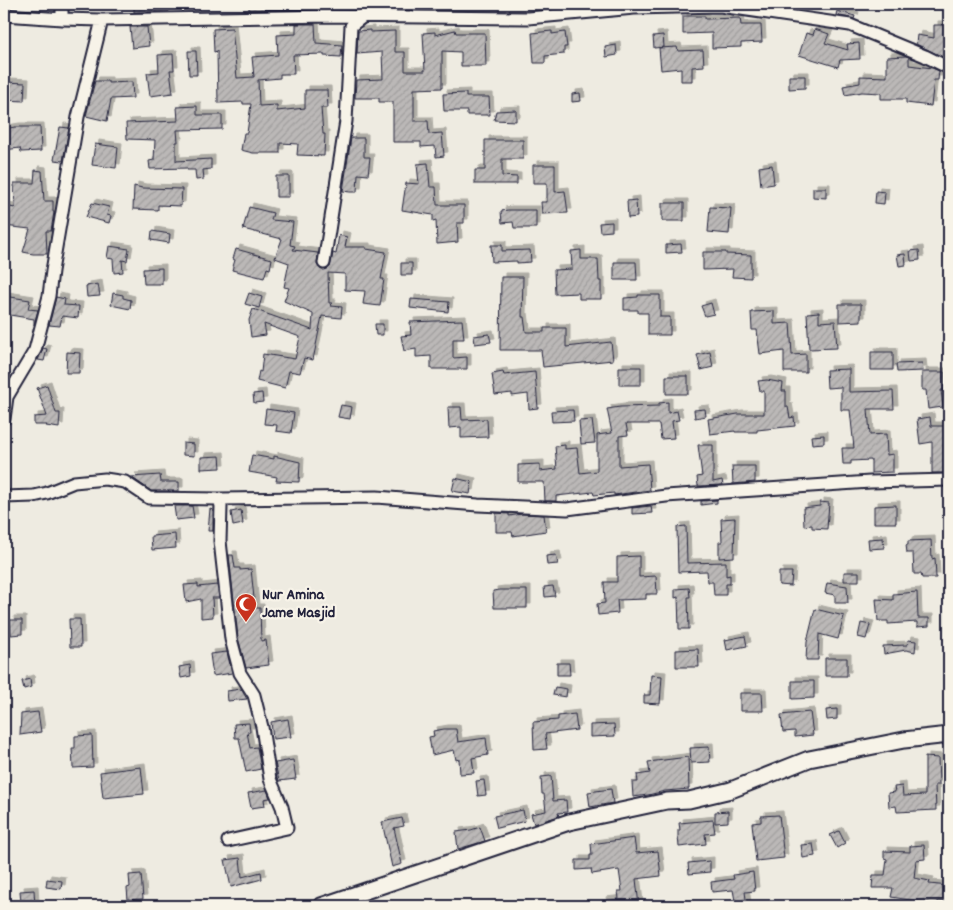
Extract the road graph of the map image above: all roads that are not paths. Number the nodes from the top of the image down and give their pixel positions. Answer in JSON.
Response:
{"nodes":[{"id":1,"x":62,"y":4,"type":"edge"},
{"id":2,"x":365,"y":4,"type":"edge"},
{"id":3,"x":4,"y":15,"type":"edge"},
{"id":4,"x":364,"y":16,"type":"junction"},
{"id":5,"x":62,"y":19,"type":"junction"},
{"id":6,"x":102,"y":20,"type":"junction"},
{"id":7,"x":949,"y":68,"type":"edge"},
{"id":8,"x":324,"y":263,"type":"dead end"},
{"id":9,"x":4,"y":419,"type":"edge"},
{"id":10,"x":949,"y":480,"type":"edge"},
{"id":11,"x":4,"y":497,"type":"edge"},
{"id":12,"x":219,"y":499,"type":"junction"},
{"id":13,"x":949,"y":735,"type":"edge"},
{"id":14,"x":228,"y":841,"type":"dead end"},
{"id":15,"x":320,"y":906,"type":"edge"}],
"edges":[{"from":1,"to":5,"type":"street"},
{"from":2,"to":4,"type":"street"},
{"from":3,"to":5,"type":"street"},
{"from":4,"to":6,"type":"street"},
{"from":4,"to":7,"type":"street"},
{"from":4,"to":8,"type":"street"},
{"from":5,"to":6,"type":"street"},
{"from":6,"to":9,"type":"street"},
{"from":10,"to":12,"type":"street"},
{"from":11,"to":12,"type":"street"},
{"from":12,"to":14,"type":"street"},
{"from":13,"to":15,"type":"main road"}]}
